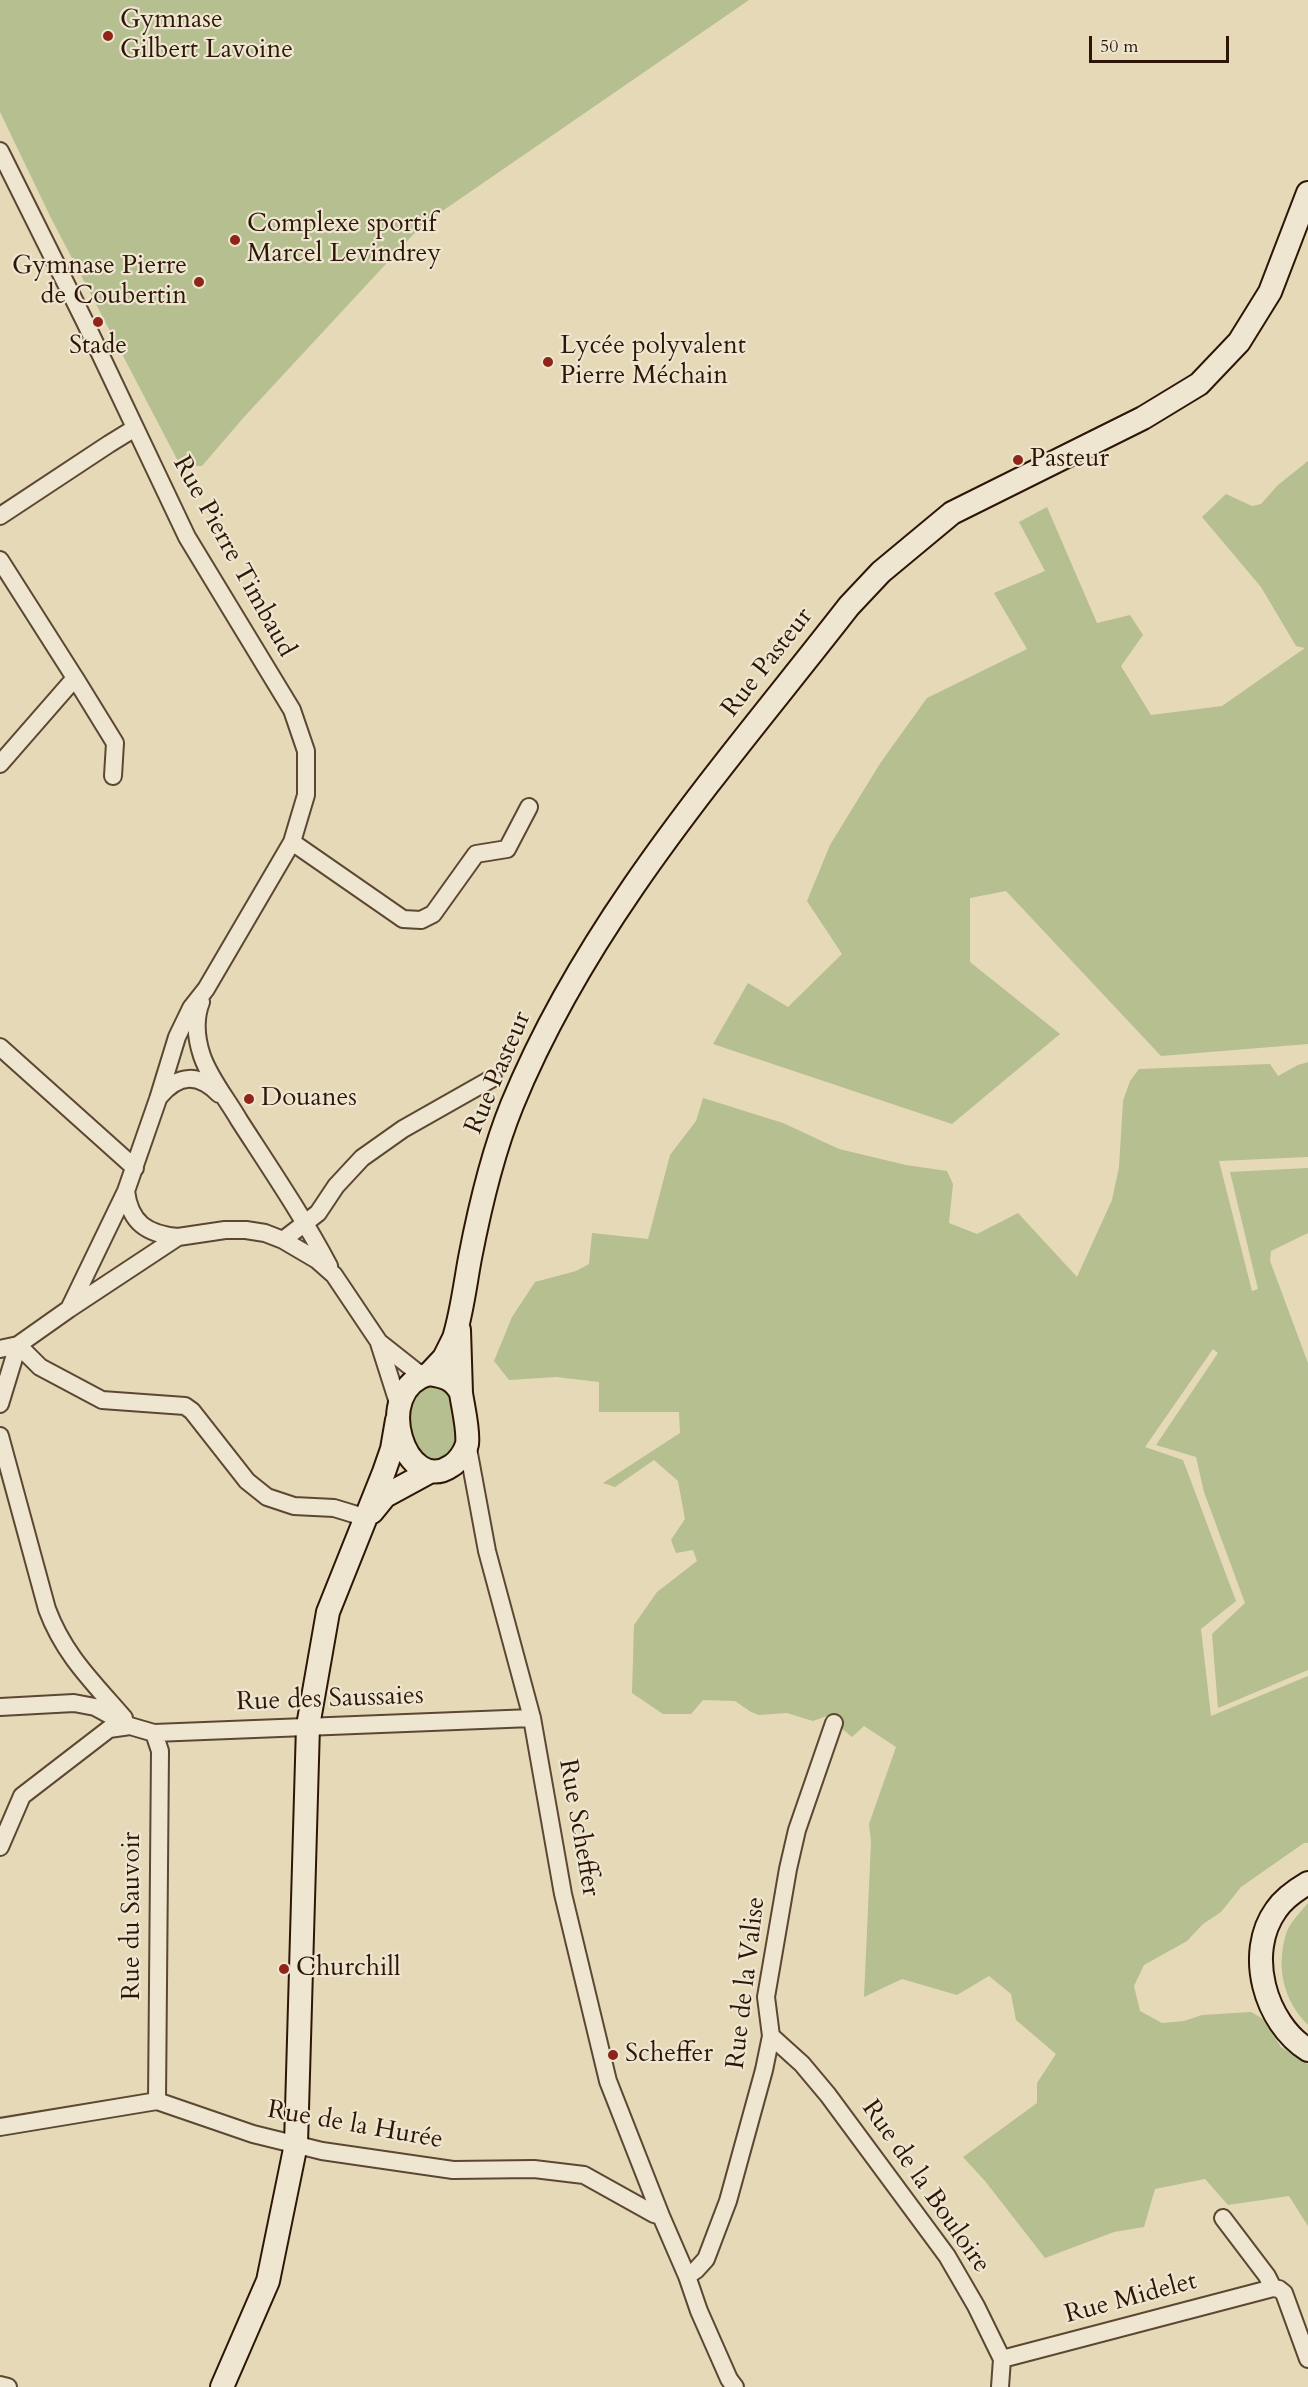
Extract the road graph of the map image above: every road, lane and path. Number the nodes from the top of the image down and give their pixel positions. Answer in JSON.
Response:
{"nodes":[{"id":1,"x":0,"y":151,"type":"edge"},
{"id":2,"x":1308,"y":193,"type":"edge"},
{"id":3,"x":135,"y":429,"type":"junction"},
{"id":4,"x":0,"y":516,"type":"edge"},
{"id":5,"x":0,"y":560,"type":"edge"},
{"id":6,"x":75,"y":678,"type":"junction"},
{"id":7,"x":0,"y":764,"type":"edge"},
{"id":8,"x":113,"y":776,"type":"dead end"},
{"id":9,"x":529,"y":807,"type":"dead end"},
{"id":10,"x":292,"y":842,"type":"junction"},
{"id":11,"x":206,"y":989,"type":"junction"},
{"id":12,"x":0,"y":1047,"type":"edge"},
{"id":13,"x":494,"y":1078,"type":"dead end"},
{"id":14,"x":158,"y":1099,"type":"junction"},
{"id":15,"x":228,"y":1103,"type":"junction"},
{"id":16,"x":135,"y":1168,"type":"junction"},
{"id":17,"x":126,"y":1191,"type":"junction"},
{"id":18,"x":306,"y":1223,"type":"junction"},
{"id":19,"x":178,"y":1237,"type":"junction"},
{"id":20,"x":283,"y":1240,"type":"junction"},
{"id":21,"x":334,"y":1275,"type":"junction"},
{"id":22,"x":69,"y":1309,"type":"junction"},
{"id":23,"x":459,"y":1323,"type":"junction"},
{"id":24,"x":379,"y":1342,"type":"junction"},
{"id":25,"x":18,"y":1346,"type":"junction"},
{"id":26,"x":0,"y":1349,"type":"edge"},
{"id":27,"x":426,"y":1375,"type":"junction"},
{"id":28,"x":461,"y":1393,"type":"junction"},
{"id":29,"x":0,"y":1404,"type":"edge"},
{"id":30,"x":398,"y":1415,"type":"junction"},
{"id":31,"x":0,"y":1436,"type":"edge"},
{"id":32,"x":467,"y":1443,"type":"junction"},
{"id":33,"x":431,"y":1471,"type":"junction"},
{"id":34,"x":367,"y":1518,"type":"junction"},
{"id":35,"x":0,"y":1707,"type":"edge"},
{"id":36,"x":532,"y":1718,"type":"junction"},
{"id":37,"x":834,"y":1723,"type":"dead end"},
{"id":38,"x":130,"y":1726,"type":"junction"},
{"id":39,"x":308,"y":1726,"type":"junction"},
{"id":40,"x":154,"y":1733,"type":"junction"},
{"id":41,"x":0,"y":1847,"type":"edge"},
{"id":42,"x":1308,"y":1883,"type":"edge"},
{"id":43,"x":771,"y":2036,"type":"junction"},
{"id":44,"x":1308,"y":2050,"type":"edge"},
{"id":45,"x":157,"y":2101,"type":"junction"},
{"id":46,"x":0,"y":2127,"type":"edge"},
{"id":47,"x":296,"y":2144,"type":"junction"},
{"id":48,"x":661,"y":2216,"type":"junction"},
{"id":49,"x":1223,"y":2218,"type":"dead end"},
{"id":50,"x":687,"y":2276,"type":"junction"},
{"id":51,"x":1273,"y":2288,"type":"junction"},
{"id":52,"x":1002,"y":2359,"type":"junction"},
{"id":53,"x":1308,"y":2359,"type":"edge"},
{"id":54,"x":0,"y":2385,"type":"edge"},
{"id":55,"x":8,"y":2387,"type":"edge"},
{"id":56,"x":222,"y":2387,"type":"edge"},
{"id":57,"x":735,"y":2387,"type":"edge"},
{"id":58,"x":1000,"y":2387,"type":"edge"}],
"edges":[{"from":1,"to":3,"type":"street","name":"Rue Pierre Timbaud"},
{"from":2,"to":23,"type":"main road","name":"Rue Pasteur"},
{"from":3,"to":4,"type":"street"},
{"from":3,"to":10,"type":"street","name":"Rue Pierre Timbaud"},
{"from":5,"to":6,"type":"street"},
{"from":6,"to":7,"type":"street"},
{"from":6,"to":8,"type":"street"},
{"from":9,"to":10,"type":"street"},
{"from":10,"to":11,"type":"street","name":"Rue Pierre Timbaud"},
{"from":11,"to":14,"type":"street","name":"Rue Pierre Timbaud"},
{"from":11,"to":15,"type":"street","name":"Rue Pierre Timbaud"},
{"from":12,"to":16,"type":"street"},
{"from":13,"to":18,"type":"street"},
{"from":14,"to":15,"type":"street"},
{"from":14,"to":16,"type":"street","name":"Rue Pierre Timbaud"},
{"from":15,"to":18,"type":"street","name":"Rue Pierre Timbaud"},
{"from":16,"to":17,"type":"street","name":"Rue Pierre Timbaud"},
{"from":17,"to":19,"type":"street"},
{"from":17,"to":22,"type":"street","name":"Rue Pierre Timbaud"},
{"from":18,"to":20,"type":"street"},
{"from":18,"to":21,"type":"street","name":"Rue Pierre Timbaud"},
{"from":19,"to":20,"type":"street"},
{"from":19,"to":22,"type":"street"},
{"from":20,"to":21,"type":"street"},
{"from":21,"to":24,"type":"street"},
{"from":22,"to":25,"type":"street"},
{"from":23,"to":27,"type":"main road","name":"Rue Pasteur"},
{"from":23,"to":28,"type":"main road","name":"Rue Pasteur"},
{"from":24,"to":27,"type":"street"},
{"from":24,"to":30,"type":"street"},
{"from":25,"to":26,"type":"street"},
{"from":25,"to":29,"type":"street"},
{"from":25,"to":34,"type":"street"},
{"from":27,"to":28,"type":"main road"},
{"from":27,"to":30,"type":"main road"},
{"from":28,"to":32,"type":"main road"},
{"from":30,"to":33,"type":"main road"},
{"from":30,"to":34,"type":"main road"},
{"from":31,"to":38,"type":"street"},
{"from":32,"to":33,"type":"main road"},
{"from":32,"to":36,"type":"street","name":"Rue Scheffer"},
{"from":33,"to":34,"type":"main road"},
{"from":34,"to":39,"type":"main road"},
{"from":35,"to":38,"type":"street","name":"Rue des Saussaies"},
{"from":36,"to":39,"type":"street","name":"Rue des Saussaies"},
{"from":36,"to":48,"type":"street","name":"Rue Scheffer"},
{"from":37,"to":43,"type":"street","name":"Rue de la Valise"},
{"from":38,"to":40,"type":"street","name":"Rue des Saussaies"},
{"from":38,"to":41,"type":"street"},
{"from":39,"to":40,"type":"street","name":"Rue des Saussaies"},
{"from":39,"to":47,"type":"main road"},
{"from":40,"to":45,"type":"street","name":"Rue du Sauvoir"},
{"from":42,"to":44,"type":"main road"},
{"from":43,"to":50,"type":"street","name":"Rue de la Valise"},
{"from":43,"to":52,"type":"street","name":"Rue de la Bouloire"},
{"from":45,"to":46,"type":"street","name":"Rue de la Hurée"},
{"from":45,"to":47,"type":"street","name":"Rue de la Hurée"},
{"from":47,"to":48,"type":"street","name":"Rue de la Hurée"},
{"from":47,"to":56,"type":"main road"},
{"from":48,"to":50,"type":"street","name":"Rue Scheffer"},
{"from":49,"to":51,"type":"street"},
{"from":50,"to":57,"type":"street","name":"Rue Scheffer"},
{"from":51,"to":52,"type":"street","name":"Rue Midelet"},
{"from":51,"to":53,"type":"street"},
{"from":52,"to":58,"type":"street"},
{"from":54,"to":55,"type":"street"}]}
